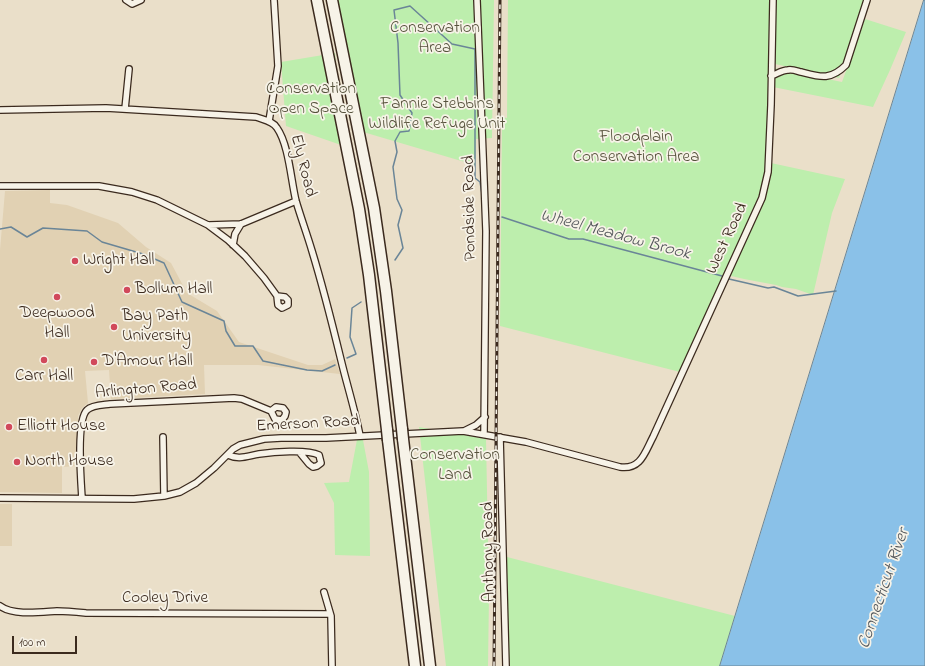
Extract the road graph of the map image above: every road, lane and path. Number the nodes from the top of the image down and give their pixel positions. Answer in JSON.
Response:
{"nodes":[{"id":1,"x":126,"y":0,"type":"edge"},
{"id":2,"x":141,"y":0,"type":"edge"},
{"id":3,"x":274,"y":0,"type":"edge"},
{"id":4,"x":317,"y":0,"type":"edge"},
{"id":5,"x":332,"y":0,"type":"edge"},
{"id":6,"x":477,"y":0,"type":"edge"},
{"id":7,"x":773,"y":0,"type":"edge"},
{"id":8,"x":867,"y":0,"type":"edge"},
{"id":9,"x":129,"y":69,"type":"dead end"},
{"id":10,"x":771,"y":76,"type":"junction"},
{"id":11,"x":125,"y":109,"type":"junction"},
{"id":12,"x":0,"y":110,"type":"edge"},
{"id":13,"x":269,"y":121,"type":"junction"},
{"id":14,"x":0,"y":186,"type":"edge"},
{"id":15,"x":296,"y":201,"type":"junction"},
{"id":16,"x":241,"y":224,"type":"junction"},
{"id":17,"x":208,"y":225,"type":"junction"},
{"id":18,"x":233,"y":245,"type":"junction"},
{"id":19,"x":277,"y":296,"type":"dead end"},
{"id":20,"x":271,"y":411,"type":"dead end"},
{"id":21,"x":485,"y":416,"type":"junction"},
{"id":22,"x":463,"y":431,"type":"junction"},
{"id":23,"x":484,"y":434,"type":"junction"},
{"id":24,"x":360,"y":436,"type":"junction"},
{"id":25,"x":163,"y":437,"type":"dead end"},
{"id":26,"x":500,"y":437,"type":"junction"},
{"id":27,"x":300,"y":452,"type":"dead end"},
{"id":28,"x":228,"y":454,"type":"junction"},
{"id":29,"x":630,"y":467,"type":"joint"},
{"id":30,"x":164,"y":496,"type":"junction"},
{"id":31,"x":0,"y":498,"type":"edge"},
{"id":32,"x":82,"y":498,"type":"junction"},
{"id":33,"x":324,"y":592,"type":"dead end"},
{"id":34,"x":0,"y":606,"type":"edge"},
{"id":35,"x":330,"y":614,"type":"junction"},
{"id":36,"x":332,"y":666,"type":"edge"},
{"id":37,"x":415,"y":666,"type":"edge"},
{"id":38,"x":430,"y":666,"type":"edge"},
{"id":39,"x":506,"y":666,"type":"edge"}],
"edges":[{"from":1,"to":2,"type":"street"},
{"from":3,"to":13,"type":"street"},
{"from":4,"to":37,"type":"highway"},
{"from":5,"to":38,"type":"highway"},
{"from":6,"to":21,"type":"street","name":"Pondside Road"},
{"from":7,"to":10,"type":"street","name":"West Road"},
{"from":8,"to":10,"type":"street"},
{"from":9,"to":11,"type":"street"},
{"from":10,"to":29,"type":"street","name":"West Road"},
{"from":11,"to":12,"type":"street","name":"Ely Road"},
{"from":11,"to":13,"type":"street","name":"Ely Road"},
{"from":13,"to":15,"type":"street","name":"Ely Road"},
{"from":14,"to":17,"type":"street"},
{"from":15,"to":16,"type":"street"},
{"from":15,"to":24,"type":"street","name":"Ely Road"},
{"from":16,"to":17,"type":"street"},
{"from":16,"to":18,"type":"street"},
{"from":17,"to":18,"type":"street"},
{"from":18,"to":19,"type":"street"},
{"from":20,"to":32,"type":"street","name":"Arlington Road"},
{"from":21,"to":22,"type":"street"},
{"from":21,"to":23,"type":"street","name":"Pondside Road"},
{"from":22,"to":23,"type":"street","name":"Emerson Road"},
{"from":22,"to":24,"type":"street","name":"Emerson Road"},
{"from":23,"to":26,"type":"street","name":"Emerson Road"},
{"from":24,"to":28,"type":"street","name":"Emerson Road"},
{"from":25,"to":30,"type":"street"},
{"from":26,"to":29,"type":"street","name":"Emerson Road"},
{"from":26,"to":39,"type":"street","name":"Anthony Road"},
{"from":27,"to":28,"type":"street"},
{"from":28,"to":30,"type":"street","name":"Emerson Road"},
{"from":30,"to":32,"type":"street","name":"Emerson Road"},
{"from":31,"to":32,"type":"street","name":"Emerson Road"},
{"from":33,"to":35,"type":"street"},
{"from":34,"to":35,"type":"street","name":"Cooley Drive"},
{"from":35,"to":36,"type":"street"}]}
